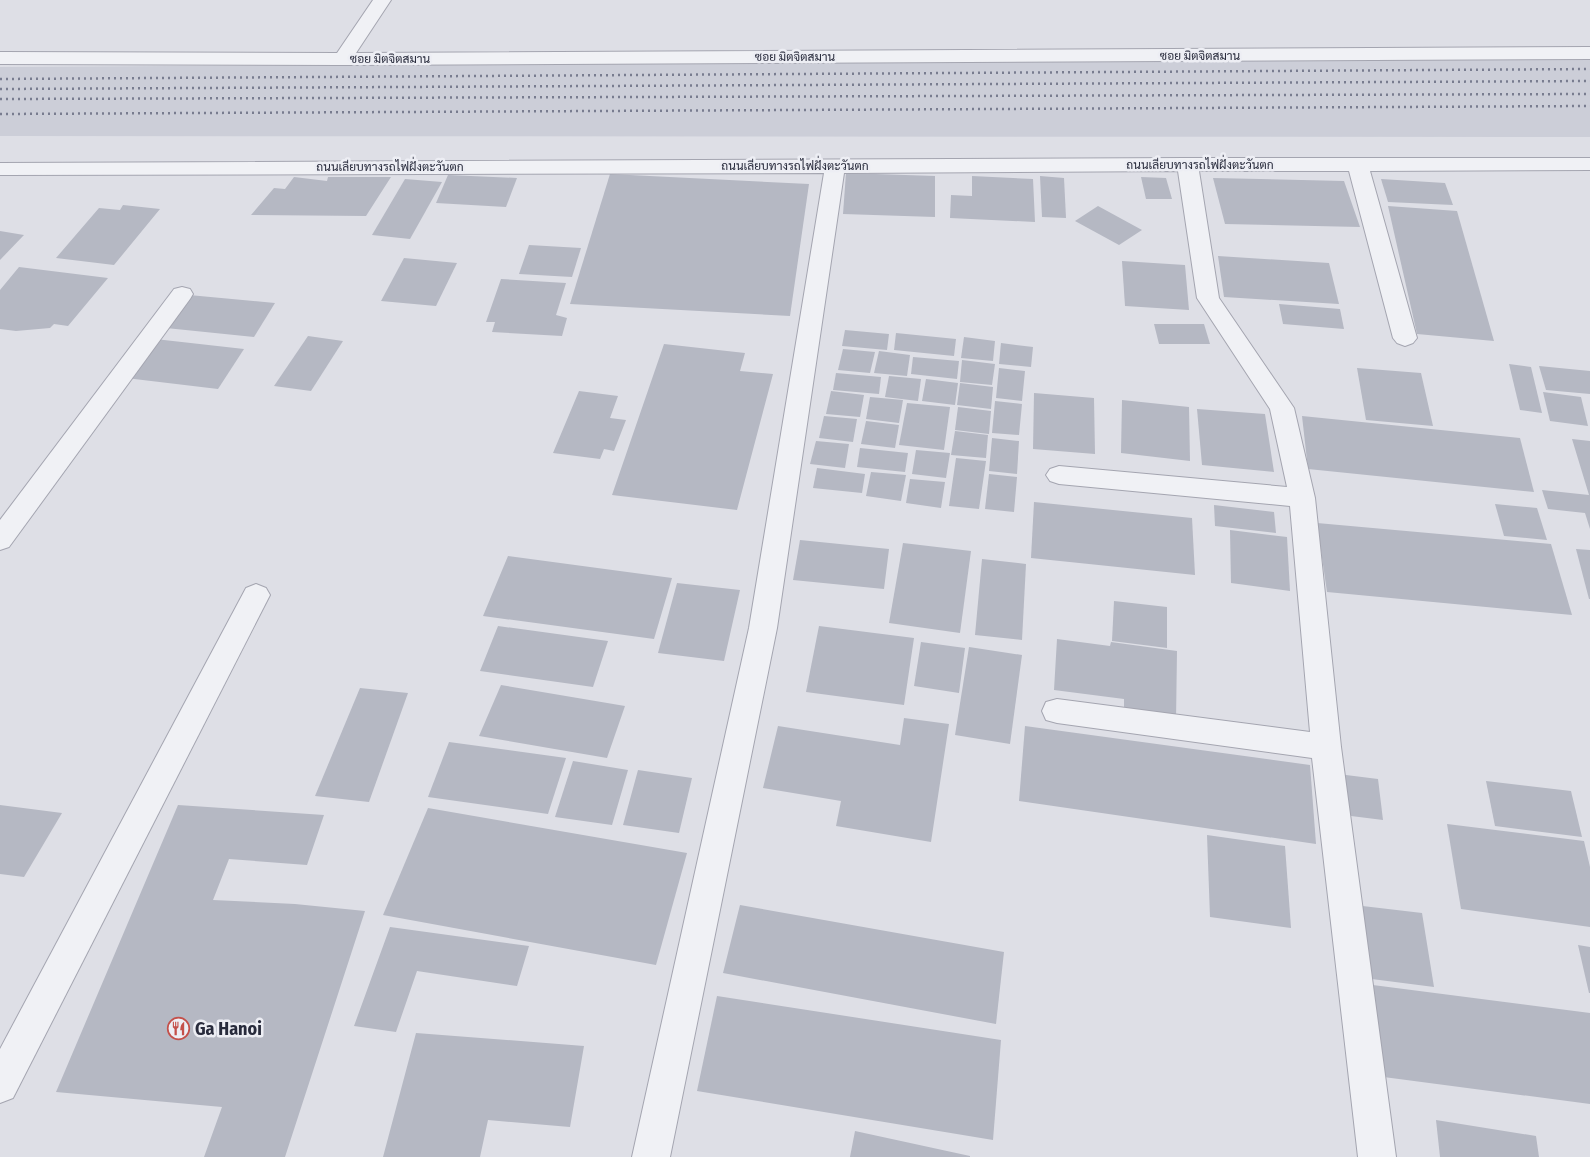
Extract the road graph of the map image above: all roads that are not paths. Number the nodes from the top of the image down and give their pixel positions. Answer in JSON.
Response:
{"nodes":[{"id":1,"x":382,"y":0,"type":"edge"},
{"id":2,"x":1590,"y":53,"type":"edge"},
{"id":3,"x":0,"y":58,"type":"edge"},
{"id":4,"x":343,"y":59,"type":"junction"},
{"id":5,"x":1187,"y":164,"type":"junction"},
{"id":6,"x":1590,"y":164,"type":"edge"},
{"id":7,"x":1358,"y":165,"type":"junction"},
{"id":8,"x":835,"y":166,"type":"junction"},
{"id":9,"x":0,"y":169,"type":"edge"},
{"id":10,"x":182,"y":294,"type":"dead end"},
{"id":11,"x":1405,"y":338,"type":"dead end"},
{"id":12,"x":1059,"y":474,"type":"dead end"},
{"id":13,"x":1302,"y":498,"type":"junction"},
{"id":14,"x":0,"y":540,"type":"edge"},
{"id":15,"x":256,"y":595,"type":"dead end"},
{"id":16,"x":1057,"y":711,"type":"dead end"},
{"id":17,"x":1326,"y":747,"type":"junction"},
{"id":18,"x":0,"y":1085,"type":"edge"},
{"id":19,"x":651,"y":1157,"type":"edge"},
{"id":20,"x":1376,"y":1157,"type":"edge"}],
"edges":[{"from":1,"to":4,"type":"street"},
{"from":2,"to":4,"type":"street","name":"ซอย มิตจิตสมาน"},
{"from":3,"to":4,"type":"street","name":"ซอย มิตจิตสมาน"},
{"from":5,"to":7,"type":"street","name":"ถนนเลียบทางรถไฟฝั่งตะวันตก"},
{"from":5,"to":8,"type":"street","name":"ถนนเลียบทางรถไฟฝั่งตะวันตก"},
{"from":5,"to":13,"type":"street"},
{"from":6,"to":7,"type":"street","name":"ถนนเลียบทางรถไฟฝั่งตะวันตก"},
{"from":7,"to":11,"type":"street"},
{"from":8,"to":9,"type":"street","name":"ถนนเลียบทางรถไฟฝั่งตะวันตก"},
{"from":8,"to":19,"type":"street"},
{"from":10,"to":14,"type":"street"},
{"from":12,"to":13,"type":"street"},
{"from":13,"to":17,"type":"street"},
{"from":15,"to":18,"type":"street"},
{"from":16,"to":17,"type":"street"},
{"from":17,"to":20,"type":"street"}]}
